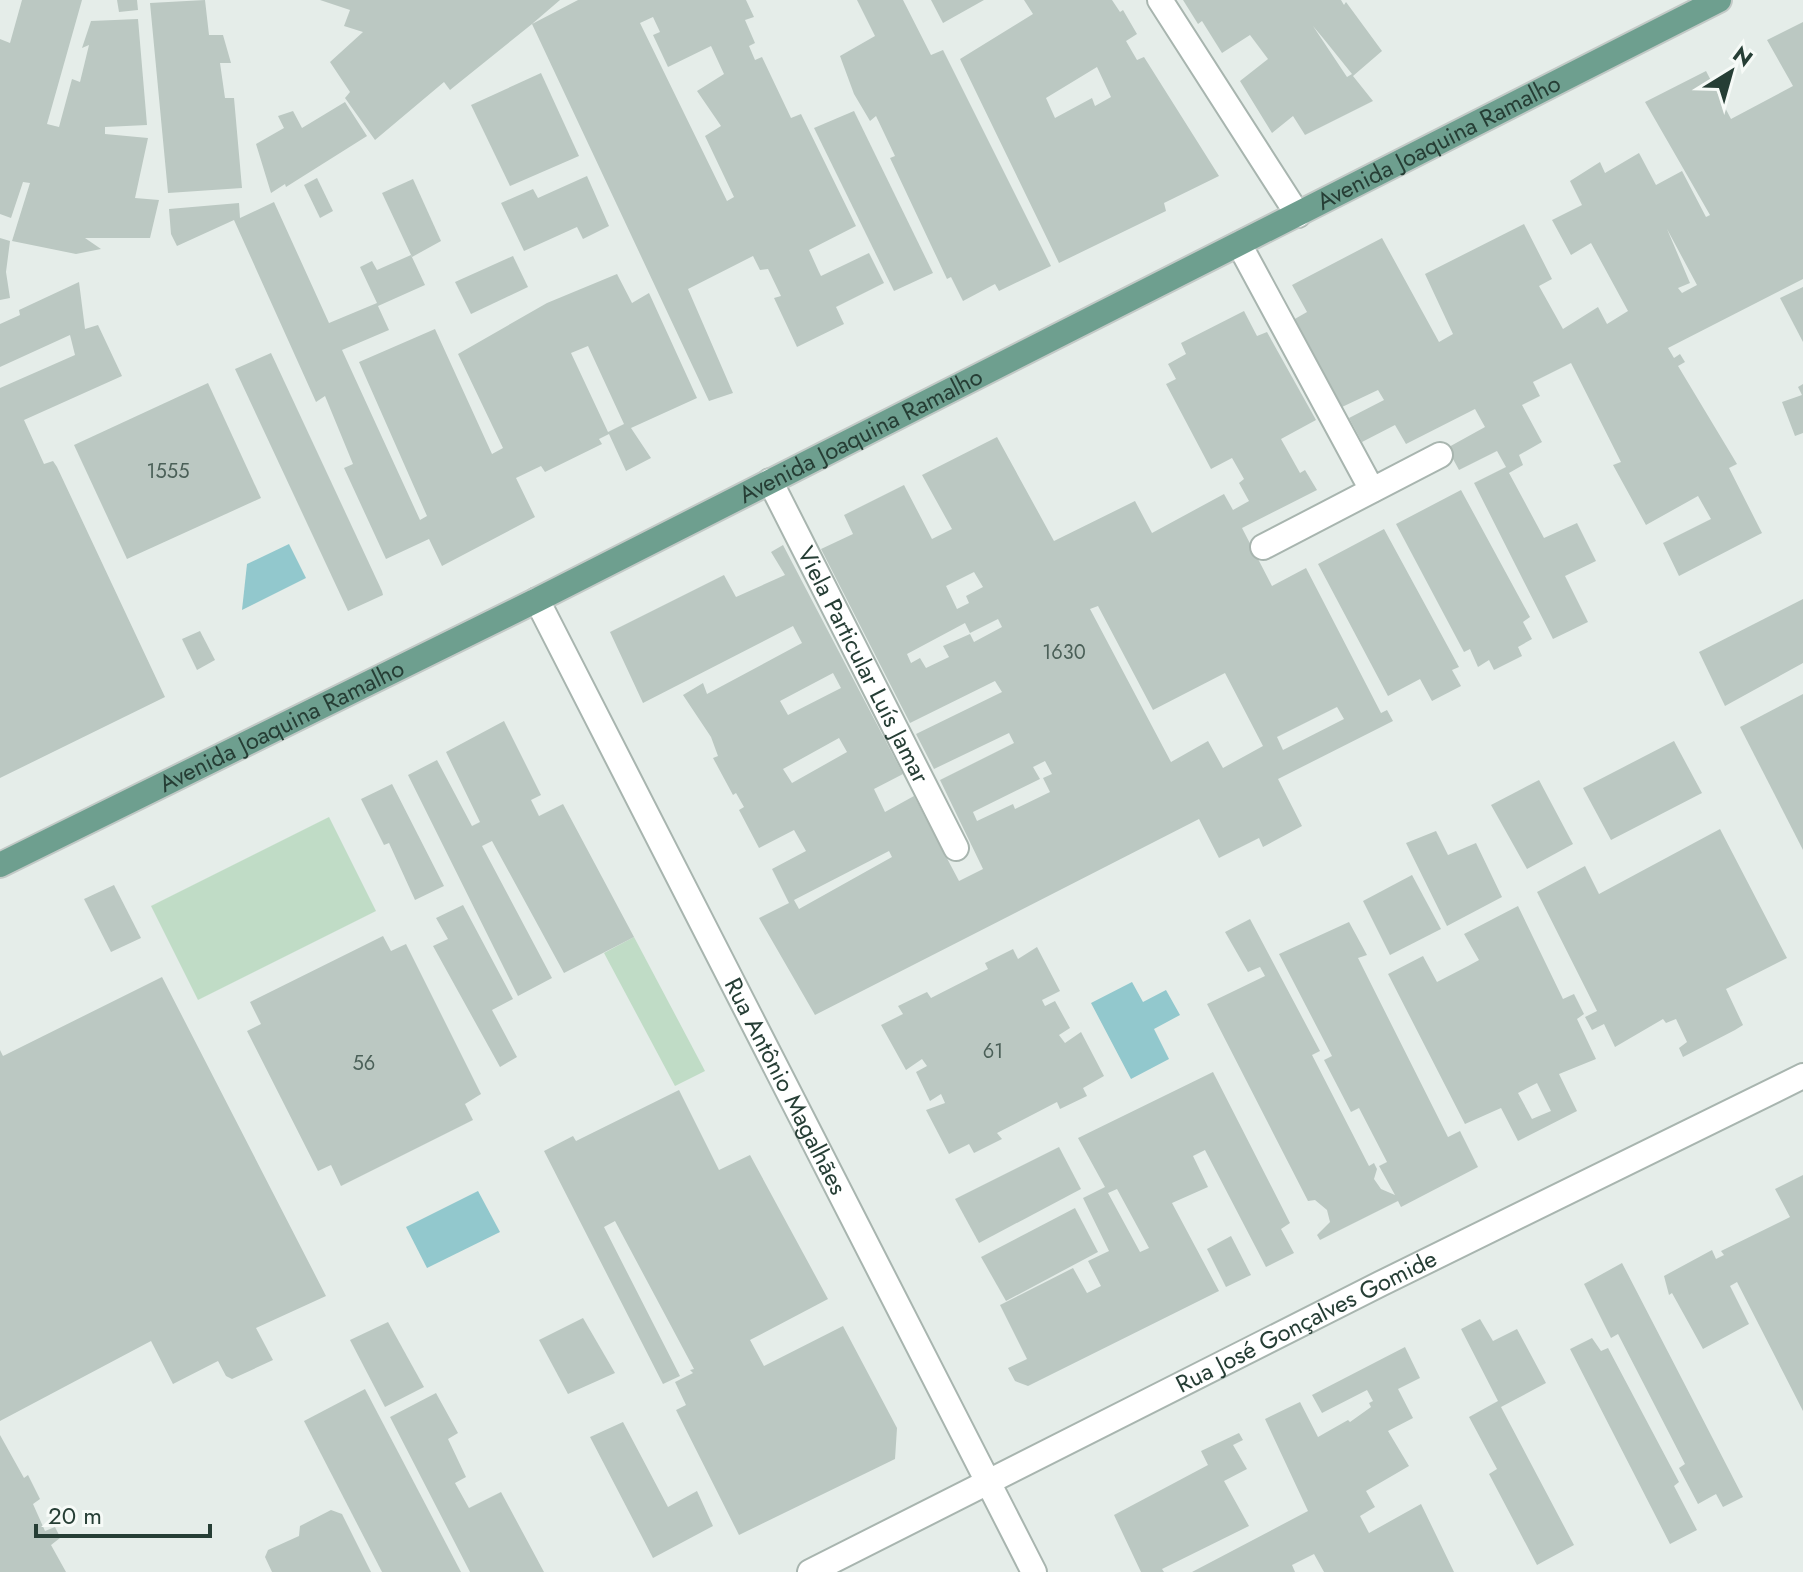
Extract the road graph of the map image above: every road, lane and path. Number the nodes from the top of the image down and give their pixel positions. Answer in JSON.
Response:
{"nodes":[{"id":1,"x":1160,"y":0,"type":"edge"},
{"id":2,"x":1719,"y":0,"type":"edge"},
{"id":3,"x":1298,"y":215,"type":"junction"},
{"id":4,"x":1239,"y":244,"type":"junction"},
{"id":5,"x":1440,"y":455,"type":"dead end"},
{"id":6,"x":770,"y":481,"type":"junction"},
{"id":7,"x":1372,"y":490,"type":"junction"},
{"id":8,"x":1263,"y":547,"type":"dead end"},
{"id":9,"x":537,"y":600,"type":"junction"},
{"id":10,"x":956,"y":848,"type":"dead end"},
{"id":11,"x":0,"y":865,"type":"edge"},
{"id":12,"x":1803,"y":1076,"type":"edge"},
{"id":13,"x":988,"y":1481,"type":"junction"},
{"id":14,"x":810,"y":1572,"type":"edge"},
{"id":15,"x":1034,"y":1572,"type":"edge"}],
"edges":[{"from":1,"to":3,"type":"street"},
{"from":2,"to":3,"type":"main road","name":"Avenida Joaquina Ramalho"},
{"from":3,"to":4,"type":"main road","name":"Avenida Joaquina Ramalho"},
{"from":4,"to":6,"type":"main road","name":"Avenida Joaquina Ramalho"},
{"from":4,"to":7,"type":"street"},
{"from":5,"to":7,"type":"street"},
{"from":6,"to":9,"type":"main road","name":"Avenida Joaquina Ramalho"},
{"from":6,"to":10,"type":"street","name":"Viela Particular Luís Jamar"},
{"from":7,"to":8,"type":"street"},
{"from":9,"to":11,"type":"main road","name":"Avenida Joaquina Ramalho"},
{"from":9,"to":13,"type":"street","name":"Rua Antônio Magalhães"},
{"from":12,"to":13,"type":"street","name":"Rua José Gonçalves Gomide"},
{"from":13,"to":14,"type":"street","name":"Rua José Gonçalves Gomide"},
{"from":13,"to":15,"type":"street","name":"Rua Antônio Magalhães"}]}
